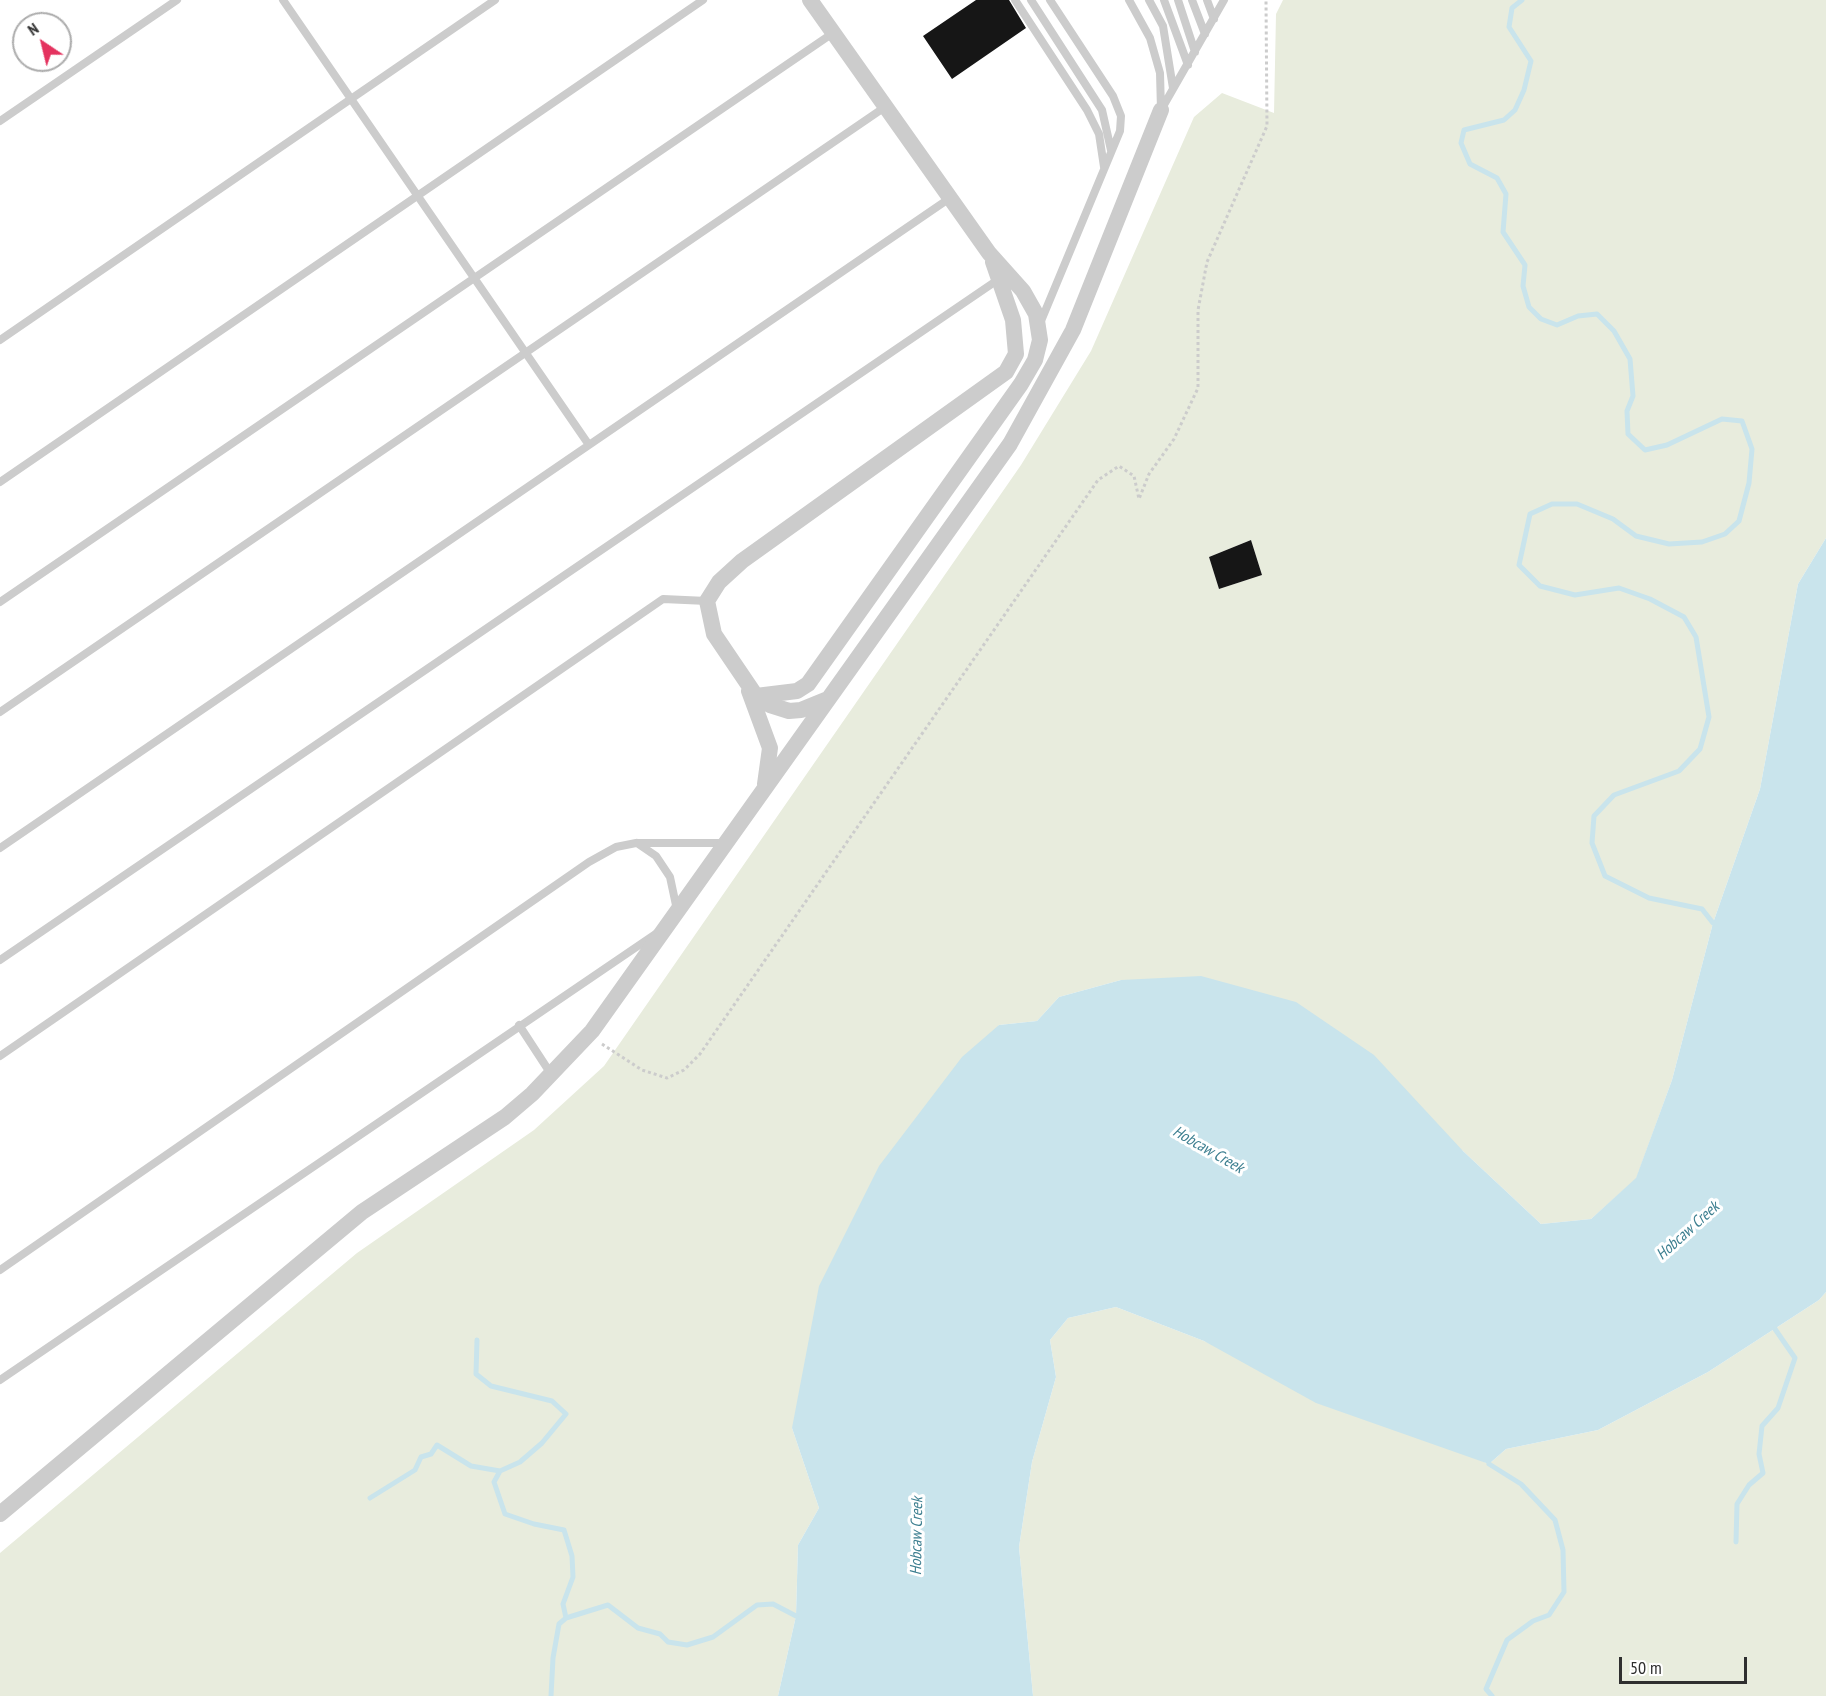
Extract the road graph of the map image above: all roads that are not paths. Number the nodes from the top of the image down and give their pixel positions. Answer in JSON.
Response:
{"nodes":[{"id":1,"x":177,"y":0,"type":"edge"},
{"id":2,"x":283,"y":0,"type":"edge"},
{"id":3,"x":495,"y":0,"type":"edge"},
{"id":4,"x":703,"y":0,"type":"edge"},
{"id":5,"x":810,"y":0,"type":"edge"},
{"id":6,"x":1015,"y":0,"type":"edge"},
{"id":7,"x":1031,"y":0,"type":"edge"},
{"id":8,"x":1050,"y":0,"type":"edge"},
{"id":9,"x":1129,"y":0,"type":"edge"},
{"id":10,"x":1149,"y":0,"type":"edge"},
{"id":11,"x":1164,"y":0,"type":"edge"},
{"id":12,"x":1178,"y":0,"type":"edge"},
{"id":13,"x":1192,"y":0,"type":"edge"},
{"id":14,"x":1207,"y":0,"type":"edge"},
{"id":15,"x":1222,"y":2,"type":"edge"},
{"id":16,"x":1214,"y":19,"type":"junction"},
{"id":17,"x":833,"y":33,"type":"junction"},
{"id":18,"x":1205,"y":34,"type":"junction"},
{"id":19,"x":1195,"y":51,"type":"junction"},
{"id":20,"x":1188,"y":65,"type":"junction"},
{"id":21,"x":1174,"y":89,"type":"junction"},
{"id":22,"x":351,"y":99,"type":"junction"},
{"id":23,"x":885,"y":107,"type":"junction"},
{"id":24,"x":1161,"y":110,"type":"junction"},
{"id":25,"x":0,"y":121,"type":"edge"},
{"id":26,"x":1112,"y":150,"type":"junction"},
{"id":27,"x":1105,"y":167,"type":"junction"},
{"id":28,"x":417,"y":195,"type":"junction"},
{"id":29,"x":950,"y":198,"type":"junction"},
{"id":30,"x":989,"y":253,"type":"junction"},
{"id":31,"x":474,"y":278,"type":"junction"},
{"id":32,"x":999,"y":279,"type":"junction"},
{"id":33,"x":1038,"y":327,"type":"junction"},
{"id":34,"x":0,"y":340,"type":"edge"},
{"id":35,"x":526,"y":353,"type":"junction"},
{"id":36,"x":589,"y":445,"type":"junction"},
{"id":37,"x":0,"y":482,"type":"edge"},
{"id":38,"x":707,"y":601,"type":"junction"},
{"id":39,"x":0,"y":602,"type":"edge"},
{"id":40,"x":743,"y":676,"type":"junction"},
{"id":41,"x":756,"y":696,"type":"junction"},
{"id":42,"x":828,"y":699,"type":"junction"},
{"id":43,"x":0,"y":712,"type":"edge"},
{"id":44,"x":763,"y":790,"type":"junction"},
{"id":45,"x":636,"y":843,"type":"junction"},
{"id":46,"x":726,"y":843,"type":"junction"},
{"id":47,"x":0,"y":848,"type":"edge"},
{"id":48,"x":677,"y":910,"type":"junction"},
{"id":49,"x":665,"y":928,"type":"junction"},
{"id":50,"x":0,"y":960,"type":"edge"},
{"id":51,"x":519,"y":1025,"type":"junction"},
{"id":52,"x":0,"y":1056,"type":"edge"},
{"id":53,"x":551,"y":1074,"type":"junction"},
{"id":54,"x":0,"y":1270,"type":"edge"},
{"id":55,"x":0,"y":1380,"type":"edge"},
{"id":56,"x":0,"y":1514,"type":"edge"}],
"edges":[{"from":1,"to":25,"type":"lane"},
{"from":2,"to":22,"type":"lane"},
{"from":3,"to":22,"type":"lane"},
{"from":4,"to":28,"type":"lane"},
{"from":5,"to":17,"type":"street"},
{"from":6,"to":27,"type":"lane"},
{"from":7,"to":26,"type":"lane"},
{"from":8,"to":26,"type":"lane"},
{"from":9,"to":24,"type":"lane"},
{"from":10,"to":21,"type":"lane"},
{"from":11,"to":20,"type":"lane"},
{"from":12,"to":19,"type":"lane"},
{"from":13,"to":18,"type":"lane"},
{"from":14,"to":16,"type":"lane"},
{"from":15,"to":16,"type":"lane"},
{"from":16,"to":18,"type":"lane"},
{"from":17,"to":23,"type":"street"},
{"from":17,"to":31,"type":"lane"},
{"from":18,"to":19,"type":"lane"},
{"from":19,"to":20,"type":"lane"},
{"from":20,"to":21,"type":"lane"},
{"from":21,"to":24,"type":"lane"},
{"from":22,"to":28,"type":"lane"},
{"from":22,"to":34,"type":"lane"},
{"from":23,"to":29,"type":"street"},
{"from":23,"to":35,"type":"lane"},
{"from":24,"to":42,"type":"street"},
{"from":26,"to":27,"type":"lane"},
{"from":27,"to":33,"type":"lane"},
{"from":28,"to":31,"type":"lane"},
{"from":28,"to":37,"type":"lane"},
{"from":29,"to":30,"type":"street"},
{"from":29,"to":36,"type":"lane"},
{"from":30,"to":32,"type":"street"},
{"from":30,"to":33,"type":"street"},
{"from":31,"to":35,"type":"lane"},
{"from":31,"to":39,"type":"lane"},
{"from":32,"to":38,"type":"street"},
{"from":32,"to":50,"type":"lane"},
{"from":33,"to":41,"type":"street"},
{"from":35,"to":36,"type":"lane"},
{"from":35,"to":43,"type":"lane"},
{"from":36,"to":47,"type":"lane"},
{"from":38,"to":40,"type":"street"},
{"from":38,"to":52,"type":"lane"},
{"from":40,"to":41,"type":"street"},
{"from":40,"to":44,"type":"street"},
{"from":41,"to":42,"type":"street"},
{"from":42,"to":44,"type":"street"},
{"from":44,"to":46,"type":"street"},
{"from":45,"to":46,"type":"lane"},
{"from":45,"to":48,"type":"lane"},
{"from":45,"to":54,"type":"lane"},
{"from":46,"to":48,"type":"street"},
{"from":48,"to":49,"type":"street"},
{"from":49,"to":51,"type":"lane"},
{"from":49,"to":53,"type":"street"},
{"from":51,"to":53,"type":"lane"},
{"from":51,"to":55,"type":"lane"},
{"from":53,"to":56,"type":"street"}]}
